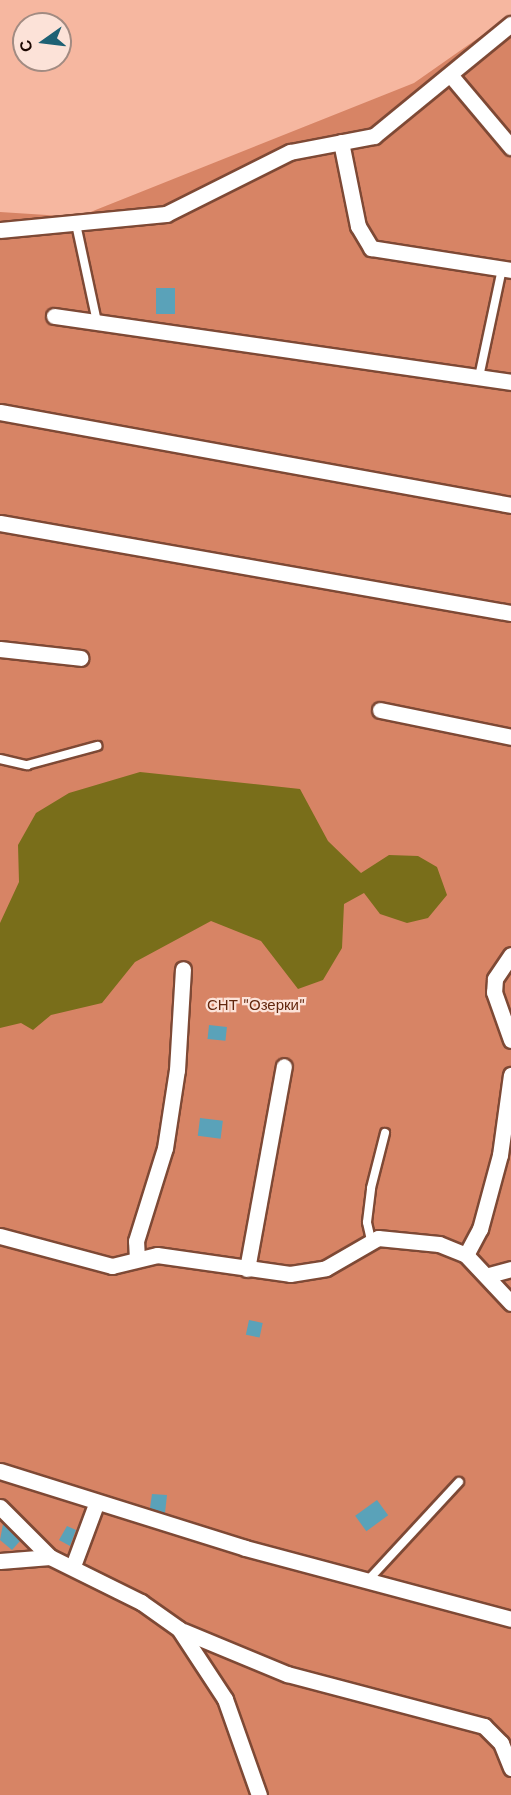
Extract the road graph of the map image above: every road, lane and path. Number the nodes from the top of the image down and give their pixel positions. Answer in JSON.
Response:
{"nodes":[{"id":1,"x":511,"y":24,"type":"edge"},
{"id":2,"x":452,"y":77,"type":"junction"},
{"id":3,"x":341,"y":142,"type":"junction"},
{"id":4,"x":511,"y":147,"type":"edge"},
{"id":5,"x":76,"y":224,"type":"junction"},
{"id":6,"x":0,"y":230,"type":"edge"},
{"id":7,"x":506,"y":270,"type":"edge"},
{"id":8,"x":54,"y":316,"type":"dead end"},
{"id":9,"x":97,"y":322,"type":"junction"},
{"id":10,"x":479,"y":377,"type":"junction"},
{"id":11,"x":511,"y":382,"type":"edge"},
{"id":12,"x":0,"y":412,"type":"edge"},
{"id":13,"x":511,"y":505,"type":"edge"},
{"id":14,"x":0,"y":523,"type":"edge"},
{"id":15,"x":511,"y":614,"type":"edge"},
{"id":16,"x":0,"y":649,"type":"edge"},
{"id":17,"x":81,"y":658,"type":"dead end"},
{"id":18,"x":380,"y":710,"type":"dead end"},
{"id":19,"x":511,"y":737,"type":"edge"},
{"id":20,"x":97,"y":746,"type":"dead end"},
{"id":21,"x":0,"y":759,"type":"edge"},
{"id":22,"x":511,"y":955,"type":"edge"},
{"id":23,"x":183,"y":969,"type":"dead end"},
{"id":24,"x":511,"y":1040,"type":"edge"},
{"id":25,"x":284,"y":1066,"type":"dead end"},
{"id":26,"x":511,"y":1075,"type":"edge"},
{"id":27,"x":385,"y":1133,"type":"dead end"},
{"id":28,"x":0,"y":1236,"type":"edge"},
{"id":29,"x":371,"y":1240,"type":"junction"},
{"id":30,"x":466,"y":1256,"type":"junction"},
{"id":31,"x":138,"y":1259,"type":"junction"},
{"id":32,"x":247,"y":1269,"type":"junction"},
{"id":33,"x":511,"y":1269,"type":"edge"},
{"id":34,"x":489,"y":1275,"type":"junction"},
{"id":35,"x":511,"y":1303,"type":"edge"},
{"id":36,"x":0,"y":1471,"type":"edge"},
{"id":37,"x":459,"y":1482,"type":"dead end"},
{"id":38,"x":96,"y":1504,"type":"junction"},
{"id":39,"x":0,"y":1507,"type":"edge"},
{"id":40,"x":50,"y":1557,"type":"junction"},
{"id":41,"x":0,"y":1560,"type":"edge"},
{"id":42,"x":73,"y":1566,"type":"junction"},
{"id":43,"x":370,"y":1578,"type":"junction"},
{"id":44,"x":511,"y":1619,"type":"edge"},
{"id":45,"x":179,"y":1629,"type":"junction"},
{"id":46,"x":511,"y":1768,"type":"edge"},
{"id":47,"x":259,"y":1795,"type":"edge"}],
"edges":[{"from":1,"to":2,"type":"street"},
{"from":2,"to":3,"type":"street"},
{"from":2,"to":4,"type":"street"},
{"from":3,"to":5,"type":"street"},
{"from":3,"to":7,"type":"street"},
{"from":5,"to":6,"type":"street"},
{"from":5,"to":9,"type":"lane"},
{"from":7,"to":10,"type":"lane"},
{"from":8,"to":9,"type":"street"},
{"from":9,"to":10,"type":"street"},
{"from":10,"to":11,"type":"street"},
{"from":12,"to":13,"type":"street"},
{"from":14,"to":15,"type":"street"},
{"from":16,"to":17,"type":"street"},
{"from":18,"to":19,"type":"street"},
{"from":20,"to":21,"type":"lane"},
{"from":22,"to":24,"type":"street"},
{"from":23,"to":31,"type":"street"},
{"from":25,"to":32,"type":"street"},
{"from":26,"to":30,"type":"street"},
{"from":27,"to":29,"type":"lane"},
{"from":28,"to":31,"type":"street"},
{"from":29,"to":30,"type":"street"},
{"from":29,"to":32,"type":"street"},
{"from":30,"to":34,"type":"street"},
{"from":31,"to":32,"type":"street"},
{"from":33,"to":34,"type":"street"},
{"from":34,"to":35,"type":"street"},
{"from":36,"to":38,"type":"street"},
{"from":37,"to":43,"type":"lane"},
{"from":38,"to":42,"type":"street"},
{"from":38,"to":43,"type":"street"},
{"from":39,"to":40,"type":"street"},
{"from":40,"to":41,"type":"street"},
{"from":40,"to":42,"type":"street"},
{"from":42,"to":45,"type":"street"},
{"from":43,"to":44,"type":"street"},
{"from":45,"to":46,"type":"street"},
{"from":45,"to":47,"type":"street"}]}
